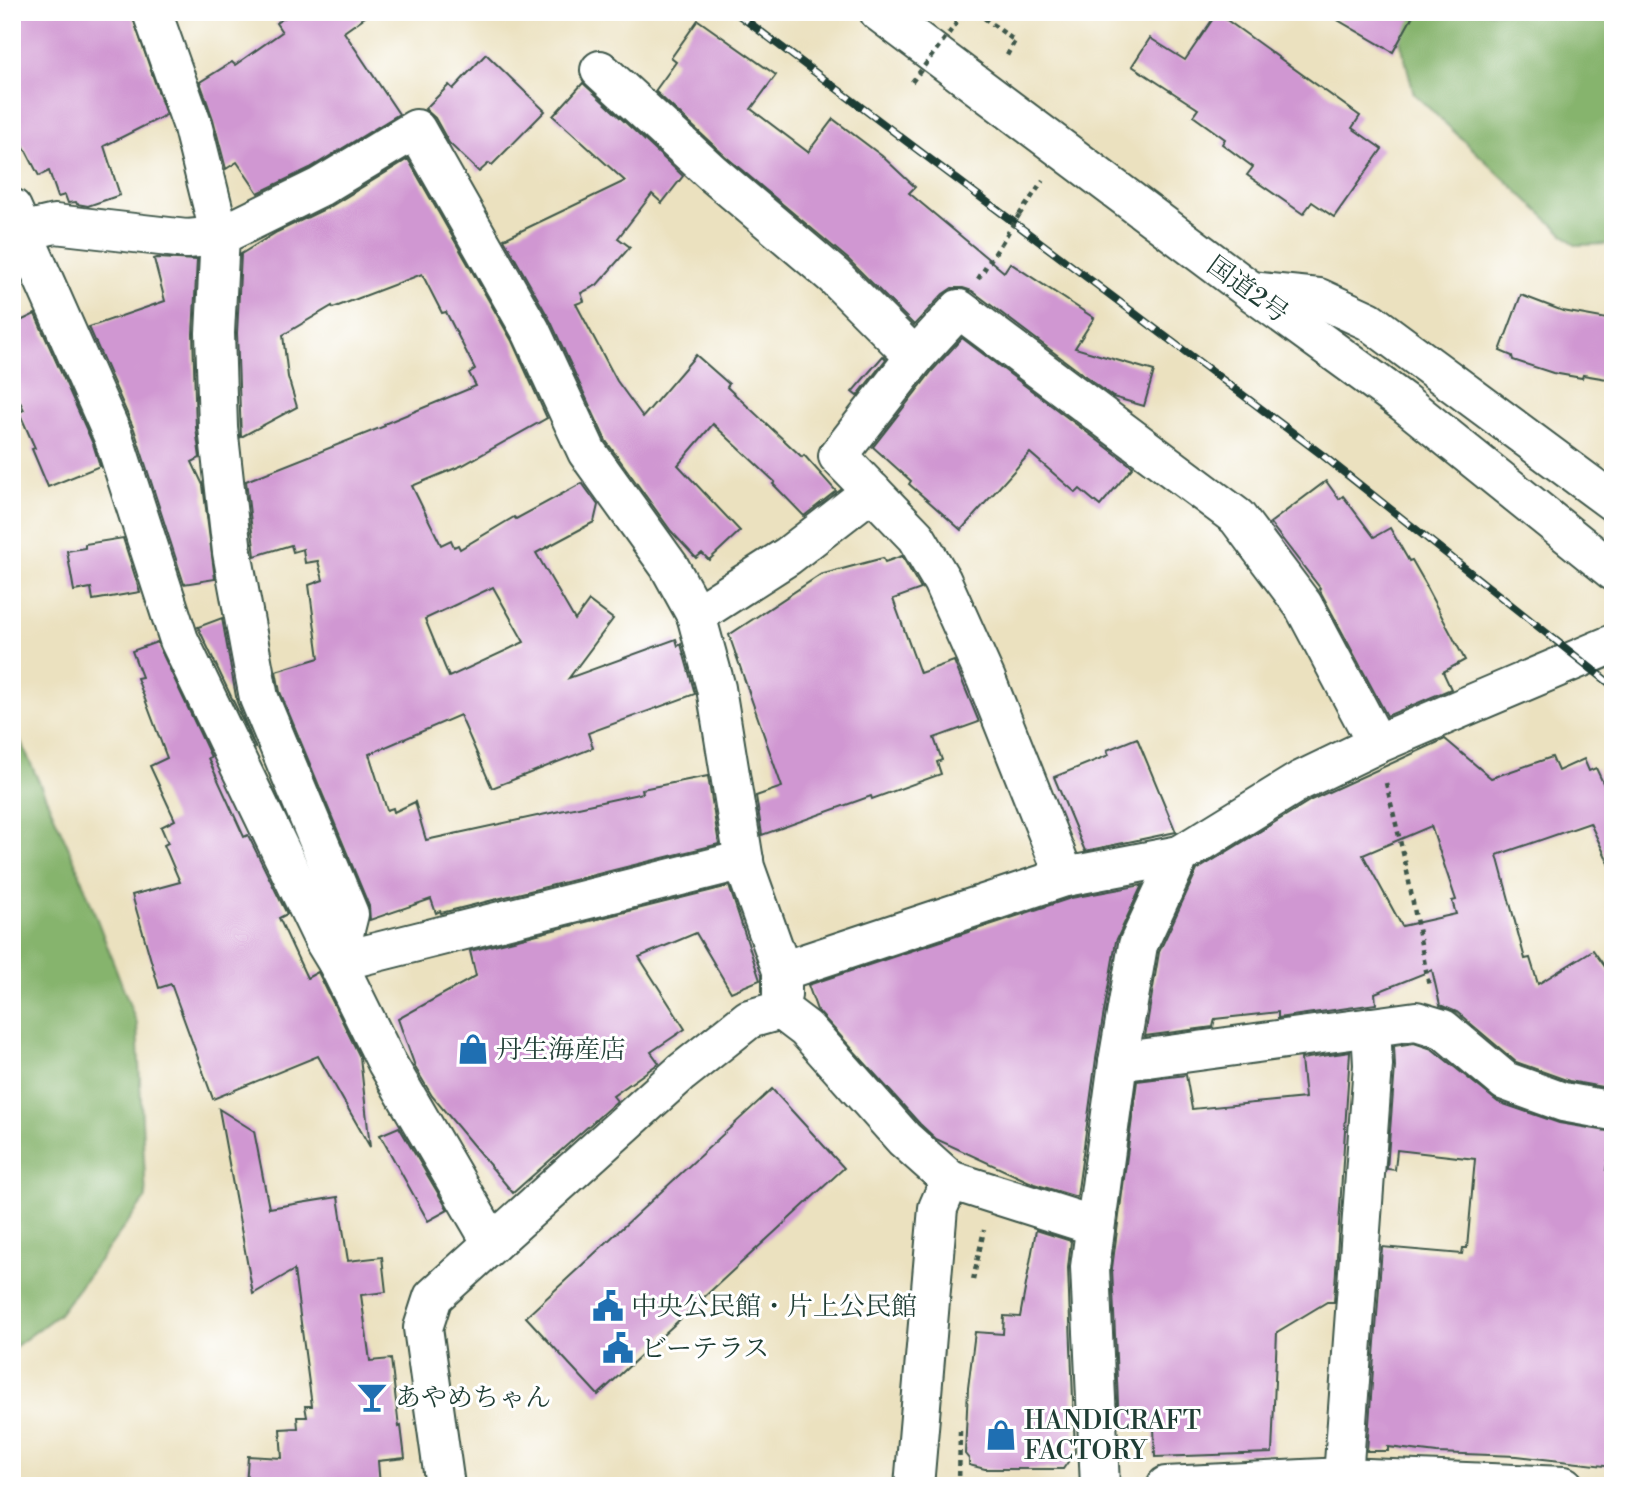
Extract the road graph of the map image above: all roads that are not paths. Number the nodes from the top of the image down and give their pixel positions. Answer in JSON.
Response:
{"nodes":[{"id":1,"x":152,"y":12,"type":"edge"},
{"id":2,"x":879,"y":12,"type":"edge"},
{"id":3,"x":600,"y":70,"type":"dead end"},
{"id":4,"x":17,"y":220,"type":"edge"},
{"id":5,"x":220,"y":236,"type":"junction"},
{"id":6,"x":1251,"y":291,"type":"junction"},
{"id":7,"x":915,"y":357,"type":"junction"},
{"id":8,"x":873,"y":491,"type":"junction"},
{"id":9,"x":1613,"y":502,"type":"edge"},
{"id":10,"x":1613,"y":571,"type":"edge"},
{"id":11,"x":696,"y":615,"type":"junction"},
{"id":12,"x":1613,"y":644,"type":"edge"},
{"id":13,"x":1377,"y":744,"type":"junction"},
{"id":14,"x":1180,"y":855,"type":"junction"},
{"id":15,"x":744,"y":860,"type":"junction"},
{"id":16,"x":1065,"y":877,"type":"junction"},
{"id":17,"x":337,"y":962,"type":"junction"},
{"id":18,"x":782,"y":971,"type":"junction"},
{"id":19,"x":781,"y":1010,"type":"junction"},
{"id":20,"x":1371,"y":1027,"type":"junction"},
{"id":21,"x":1118,"y":1062,"type":"junction"},
{"id":22,"x":1613,"y":1111,"type":"edge"},
{"id":23,"x":950,"y":1180,"type":"junction"},
{"id":24,"x":1096,"y":1226,"type":"junction"},
{"id":25,"x":492,"y":1243,"type":"junction"},
{"id":26,"x":1343,"y":1477,"type":"junction"},
{"id":27,"x":445,"y":1486,"type":"edge"},
{"id":28,"x":914,"y":1486,"type":"edge"},
{"id":29,"x":1100,"y":1486,"type":"edge"},
{"id":30,"x":1166,"y":1486,"type":"edge"},
{"id":31,"x":1564,"y":1486,"type":"edge"}],
"edges":[{"from":1,"to":5,"type":"main road"},
{"from":2,"to":6,"type":"main road","name":"国道2号"},
{"from":3,"to":7,"type":"main road"},
{"from":4,"to":5,"type":"main road"},
{"from":4,"to":17,"type":"main road"},
{"from":5,"to":11,"type":"main road"},
{"from":5,"to":17,"type":"main road"},
{"from":6,"to":9,"type":"main road"},
{"from":6,"to":10,"type":"main road","name":"国道2号"},
{"from":7,"to":8,"type":"main road"},
{"from":7,"to":13,"type":"main road"},
{"from":8,"to":11,"type":"main road"},
{"from":8,"to":16,"type":"main road"},
{"from":11,"to":15,"type":"main road"},
{"from":12,"to":13,"type":"main road"},
{"from":13,"to":14,"type":"main road"},
{"from":14,"to":16,"type":"main road"},
{"from":14,"to":21,"type":"main road"},
{"from":15,"to":17,"type":"main road"},
{"from":15,"to":18,"type":"main road"},
{"from":16,"to":18,"type":"main road"},
{"from":17,"to":25,"type":"main road"},
{"from":18,"to":19,"type":"main road"},
{"from":19,"to":23,"type":"main road"},
{"from":19,"to":25,"type":"main road"},
{"from":20,"to":21,"type":"main road"},
{"from":20,"to":22,"type":"main road"},
{"from":20,"to":26,"type":"main road"},
{"from":21,"to":24,"type":"main road"},
{"from":23,"to":24,"type":"main road"},
{"from":23,"to":28,"type":"main road"},
{"from":24,"to":29,"type":"main road"},
{"from":25,"to":27,"type":"main road"},
{"from":26,"to":30,"type":"main road"},
{"from":26,"to":31,"type":"main road"}]}
